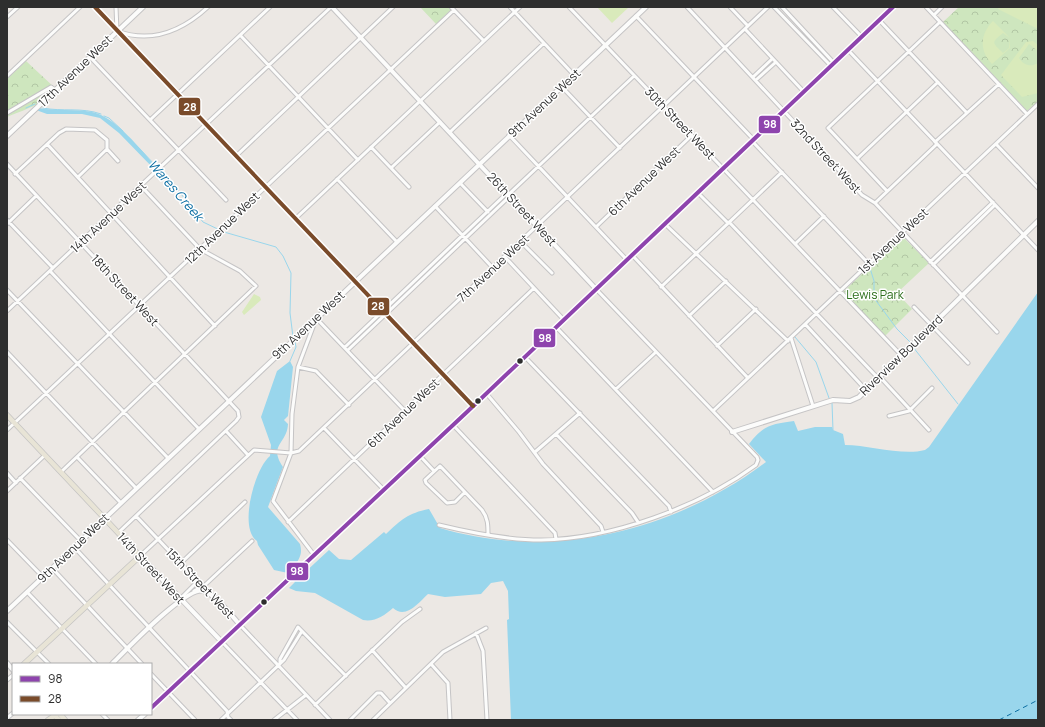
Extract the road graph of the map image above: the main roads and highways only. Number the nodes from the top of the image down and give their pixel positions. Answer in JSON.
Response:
{"nodes":[{"id":1,"x":7,"y":415,"type":"edge"},
{"id":2,"x":25,"y":663,"type":"edge"}],
"edges":[{"from":1,"to":2,"type":"main road","name":"14th Street West"}]}
